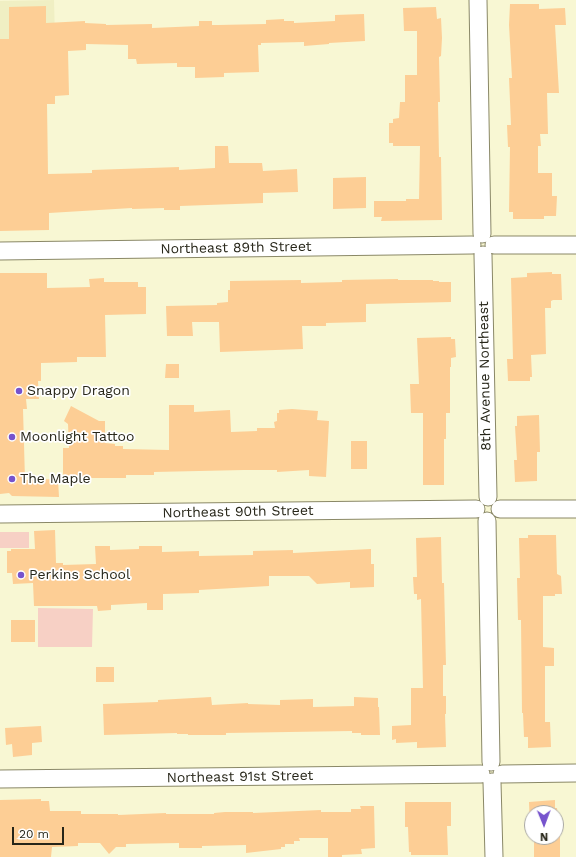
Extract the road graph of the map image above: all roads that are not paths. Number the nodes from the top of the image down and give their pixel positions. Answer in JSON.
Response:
{"nodes":[{"id":1,"x":478,"y":0,"type":"edge"},
{"id":2,"x":483,"y":245,"type":"junction"},
{"id":3,"x":576,"y":245,"type":"edge"},
{"id":4,"x":0,"y":251,"type":"edge"},
{"id":5,"x":488,"y":497,"type":"junction"},
{"id":6,"x":500,"y":509,"type":"junction"},
{"id":7,"x":576,"y":509,"type":"edge"},
{"id":8,"x":0,"y":514,"type":"edge"},
{"id":9,"x":482,"y":515,"type":"junction"},
{"id":10,"x":491,"y":773,"type":"junction"},
{"id":11,"x":576,"y":773,"type":"edge"},
{"id":12,"x":0,"y":779,"type":"edge"},
{"id":13,"x":494,"y":857,"type":"edge"}],
"edges":[{"from":1,"to":2,"type":"street","name":"8th Avenue Northeast"},
{"from":2,"to":3,"type":"street","name":"Northeast 89th Street"},
{"from":2,"to":4,"type":"street","name":"Northeast 89th Street"},
{"from":2,"to":5,"type":"street","name":"8th Avenue Northeast"},
{"from":5,"to":6,"type":"street"},
{"from":5,"to":9,"type":"street"},
{"from":6,"to":7,"type":"street"},
{"from":6,"to":9,"type":"street"},
{"from":8,"to":9,"type":"street","name":"Northeast 90th Street"},
{"from":9,"to":10,"type":"street"},
{"from":10,"to":11,"type":"street","name":"Northeast 91st Street"},
{"from":10,"to":12,"type":"street","name":"Northeast 91st Street"},
{"from":10,"to":13,"type":"street"}]}
